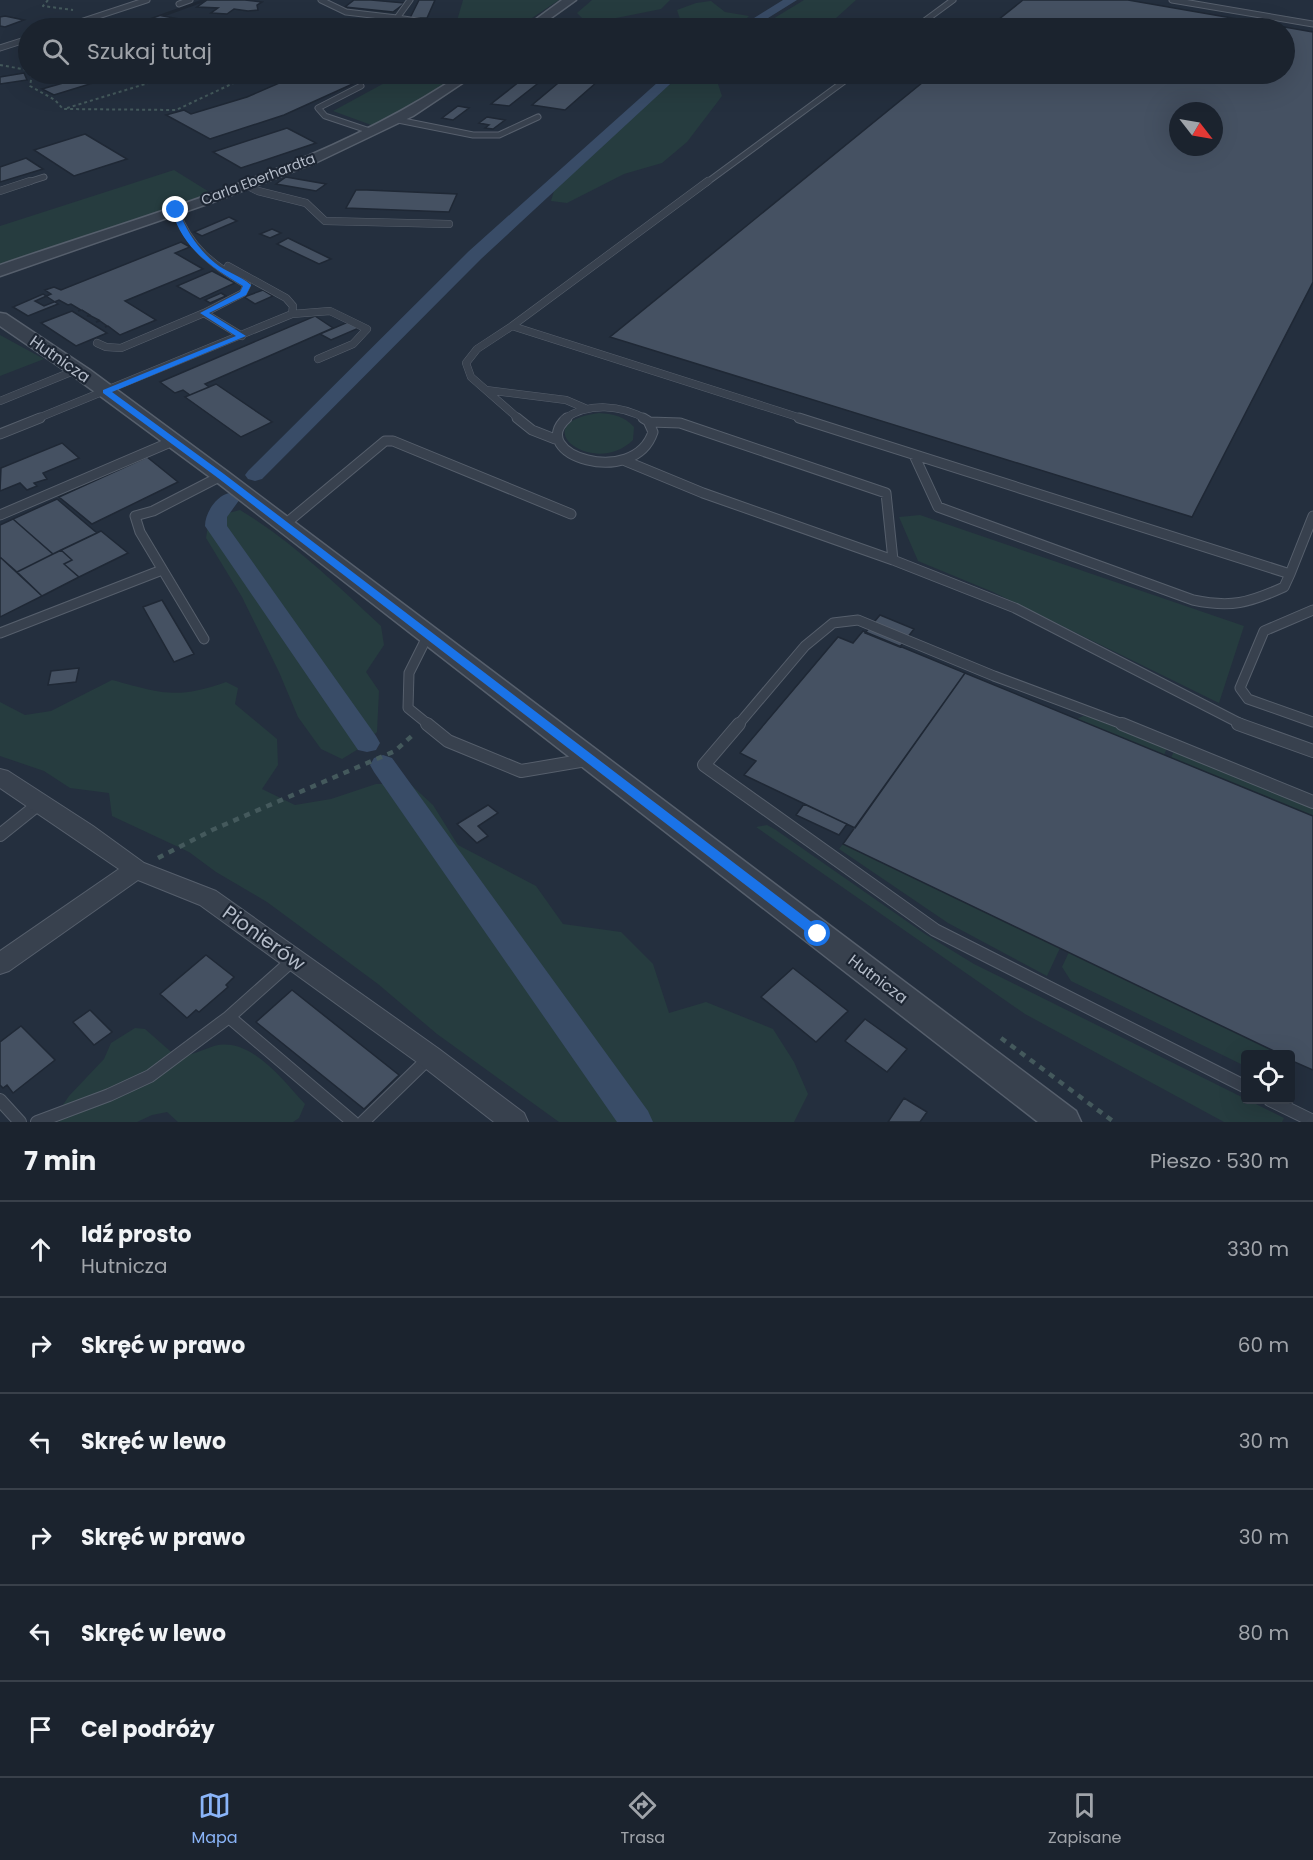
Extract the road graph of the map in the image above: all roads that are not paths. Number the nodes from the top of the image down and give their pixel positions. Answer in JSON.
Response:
{"nodes":[{"id":1,"x":147,"y":0,"type":"edge"},
{"id":2,"x":190,"y":0,"type":"edge"},
{"id":3,"x":321,"y":0,"type":"edge"},
{"id":4,"x":410,"y":0,"type":"edge"},
{"id":5,"x":570,"y":0,"type":"edge"},
{"id":6,"x":953,"y":0,"type":"edge"},
{"id":7,"x":1172,"y":0,"type":"edge"},
{"id":8,"x":179,"y":4,"type":"dead end"},
{"id":9,"x":94,"y":18,"type":"edge"},
{"id":10,"x":396,"y":18,"type":"joint"},
{"id":11,"x":544,"y":18,"type":"edge"},
{"id":12,"x":929,"y":18,"type":"edge"},
{"id":13,"x":1278,"y":18,"type":"edge"},
{"id":14,"x":1295,"y":21,"type":"edge"},
{"id":15,"x":1313,"y":24,"type":"edge"},
{"id":16,"x":18,"y":42,"type":"edge"},
{"id":17,"x":0,"y":48,"type":"edge"},
{"id":18,"x":455,"y":84,"type":"edge"},
{"id":19,"x":840,"y":84,"type":"edge"},
{"id":20,"x":361,"y":86,"type":"dead end"},
{"id":21,"x":538,"y":117,"type":"dead end"},
{"id":22,"x":398,"y":120,"type":"junction"},
{"id":23,"x":372,"y":132,"type":"junction"},
{"id":24,"x":44,"y":177,"type":"dead end"},
{"id":25,"x":246,"y":184,"type":"junction"},
{"id":26,"x":0,"y":191,"type":"edge"},
{"id":27,"x":176,"y":210,"type":"junction"},
{"id":28,"x":449,"y":224,"type":"dead end"},
{"id":29,"x":228,"y":266,"type":"dead end"},
{"id":30,"x":0,"y":271,"type":"edge"},
{"id":31,"x":204,"y":313,"type":"junction"},
{"id":32,"x":292,"y":314,"type":"junction"},
{"id":33,"x":0,"y":318,"type":"edge"},
{"id":34,"x":512,"y":326,"type":"junction"},
{"id":35,"x":242,"y":336,"type":"junction"},
{"id":36,"x":97,"y":343,"type":"dead end"},
{"id":37,"x":318,"y":359,"type":"dead end"},
{"id":38,"x":76,"y":370,"type":"junction"},
{"id":39,"x":486,"y":390,"type":"junction"},
{"id":40,"x":106,"y":392,"type":"junction"},
{"id":41,"x":0,"y":401,"type":"edge"},
{"id":42,"x":587,"y":409,"type":"junction"},
{"id":43,"x":650,"y":422,"type":"junction"},
{"id":44,"x":0,"y":434,"type":"edge"},
{"id":45,"x":555,"y":439,"type":"junction"},
{"id":46,"x":173,"y":441,"type":"junction"},
{"id":47,"x":914,"y":455,"type":"junction"},
{"id":48,"x":622,"y":460,"type":"junction"},
{"id":49,"x":221,"y":476,"type":"junction"},
{"id":50,"x":571,"y":514,"type":"dead end"},
{"id":51,"x":0,"y":515,"type":"edge"},
{"id":52,"x":1313,"y":516,"type":"edge"},
{"id":53,"x":284,"y":525,"type":"junction"},
{"id":54,"x":892,"y":560,"type":"junction"},
{"id":55,"x":162,"y":570,"type":"junction"},
{"id":56,"x":1290,"y":574,"type":"junction"},
{"id":57,"x":1313,"y":610,"type":"edge"},
{"id":58,"x":0,"y":633,"type":"edge"},
{"id":59,"x":428,"y":635,"type":"junction"},
{"id":60,"x":204,"y":639,"type":"dead end"},
{"id":61,"x":1313,"y":722,"type":"edge"},
{"id":62,"x":1313,"y":751,"type":"edge"},
{"id":63,"x":591,"y":760,"type":"junction"},
{"id":64,"x":2,"y":780,"type":"edge"},
{"id":65,"x":1313,"y":802,"type":"edge"},
{"id":66,"x":40,"y":803,"type":"junction"},
{"id":67,"x":0,"y":835,"type":"edge"},
{"id":68,"x":136,"y":869,"type":"junction"},
{"id":69,"x":294,"y":960,"type":"junction"},
{"id":70,"x":0,"y":963,"type":"edge"},
{"id":71,"x":229,"y":1017,"type":"junction"},
{"id":72,"x":430,"y":1057,"type":"junction"},
{"id":73,"x":1241,"y":1085,"type":"edge"},
{"id":74,"x":0,"y":1100,"type":"edge"},
{"id":75,"x":1278,"y":1104,"type":"edge"},
{"id":76,"x":1313,"y":1121,"type":"edge"},
{"id":77,"x":20,"y":1122,"type":"edge"},
{"id":78,"x":37,"y":1122,"type":"edge"},
{"id":79,"x":353,"y":1122,"type":"edge"},
{"id":80,"x":363,"y":1122,"type":"edge"},
{"id":81,"x":515,"y":1122,"type":"edge"},
{"id":82,"x":1064,"y":1122,"type":"edge"}],
"edges":[{"from":1,"to":9,"type":"lane"},
{"from":2,"to":8,"type":"lane"},
{"from":3,"to":10,"type":"lane"},
{"from":4,"to":10,"type":"lane"},
{"from":5,"to":11,"type":"street"},
{"from":6,"to":12,"type":"lane"},
{"from":7,"to":13,"type":"lane"},
{"from":14,"to":15,"type":"lane"},
{"from":16,"to":17,"type":"lane"},
{"from":18,"to":22,"type":"street","name":"Carla Eberhardta"},
{"from":19,"to":34,"type":"lane"},
{"from":20,"to":23,"type":"lane"},
{"from":21,"to":22,"type":"lane"},
{"from":22,"to":23,"type":"street","name":"Carla Eberhardta"},
{"from":23,"to":25,"type":"street","name":"Carla Eberhardta"},
{"from":24,"to":26,"type":"lane"},
{"from":25,"to":27,"type":"street","name":"Carla Eberhardta"},
{"from":25,"to":28,"type":"lane"},
{"from":27,"to":30,"type":"street","name":"Carla Eberhardta"},
{"from":27,"to":31,"type":"lane"},
{"from":29,"to":32,"type":"lane"},
{"from":31,"to":35,"type":"lane"},
{"from":31,"to":36,"type":"lane"},
{"from":32,"to":35,"type":"lane"},
{"from":32,"to":37,"type":"lane"},
{"from":33,"to":38,"type":"street","name":"Hutnicza"},
{"from":34,"to":39,"type":"lane"},
{"from":34,"to":47,"type":"lane"},
{"from":35,"to":40,"type":"lane"},
{"from":38,"to":40,"type":"street","name":"Hutnicza"},
{"from":38,"to":41,"type":"lane"},
{"from":39,"to":42,"type":"lane"},
{"from":39,"to":45,"type":"lane"},
{"from":40,"to":44,"type":"lane"},
{"from":40,"to":46,"type":"street","name":"Hutnicza"},
{"from":42,"to":43,"type":"lane"},
{"from":42,"to":45,"type":"lane"},
{"from":43,"to":48,"type":"lane"},
{"from":43,"to":54,"type":"lane"},
{"from":45,"to":48,"type":"lane"},
{"from":46,"to":49,"type":"street","name":"Hutnicza"},
{"from":46,"to":51,"type":"lane"},
{"from":47,"to":56,"type":"lane"},
{"from":47,"to":56,"type":"lane"},
{"from":48,"to":54,"type":"lane"},
{"from":49,"to":53,"type":"street","name":"Hutnicza"},
{"from":49,"to":55,"type":"lane"},
{"from":50,"to":53,"type":"lane"},
{"from":52,"to":56,"type":"lane"},
{"from":53,"to":59,"type":"street","name":"Hutnicza"},
{"from":54,"to":62,"type":"lane"},
{"from":55,"to":58,"type":"lane"},
{"from":55,"to":60,"type":"lane"},
{"from":57,"to":61,"type":"lane"},
{"from":59,"to":63,"type":"street","name":"Hutnicza"},
{"from":59,"to":63,"type":"lane"},
{"from":63,"to":82,"type":"street","name":"Hutnicza"},
{"from":64,"to":66,"type":"street","name":"Pionierów"},
{"from":65,"to":73,"type":"lane"},
{"from":66,"to":67,"type":"lane"},
{"from":66,"to":68,"type":"street","name":"Pionierów"},
{"from":68,"to":69,"type":"street","name":"Pionierów"},
{"from":68,"to":70,"type":"street"},
{"from":69,"to":71,"type":"lane"},
{"from":69,"to":72,"type":"street","name":"Pionierów"},
{"from":71,"to":78,"type":"lane"},
{"from":71,"to":79,"type":"lane"},
{"from":72,"to":80,"type":"lane"},
{"from":72,"to":81,"type":"street","name":"Pionierów"},
{"from":74,"to":77,"type":"lane"},
{"from":75,"to":76,"type":"lane"}]}
